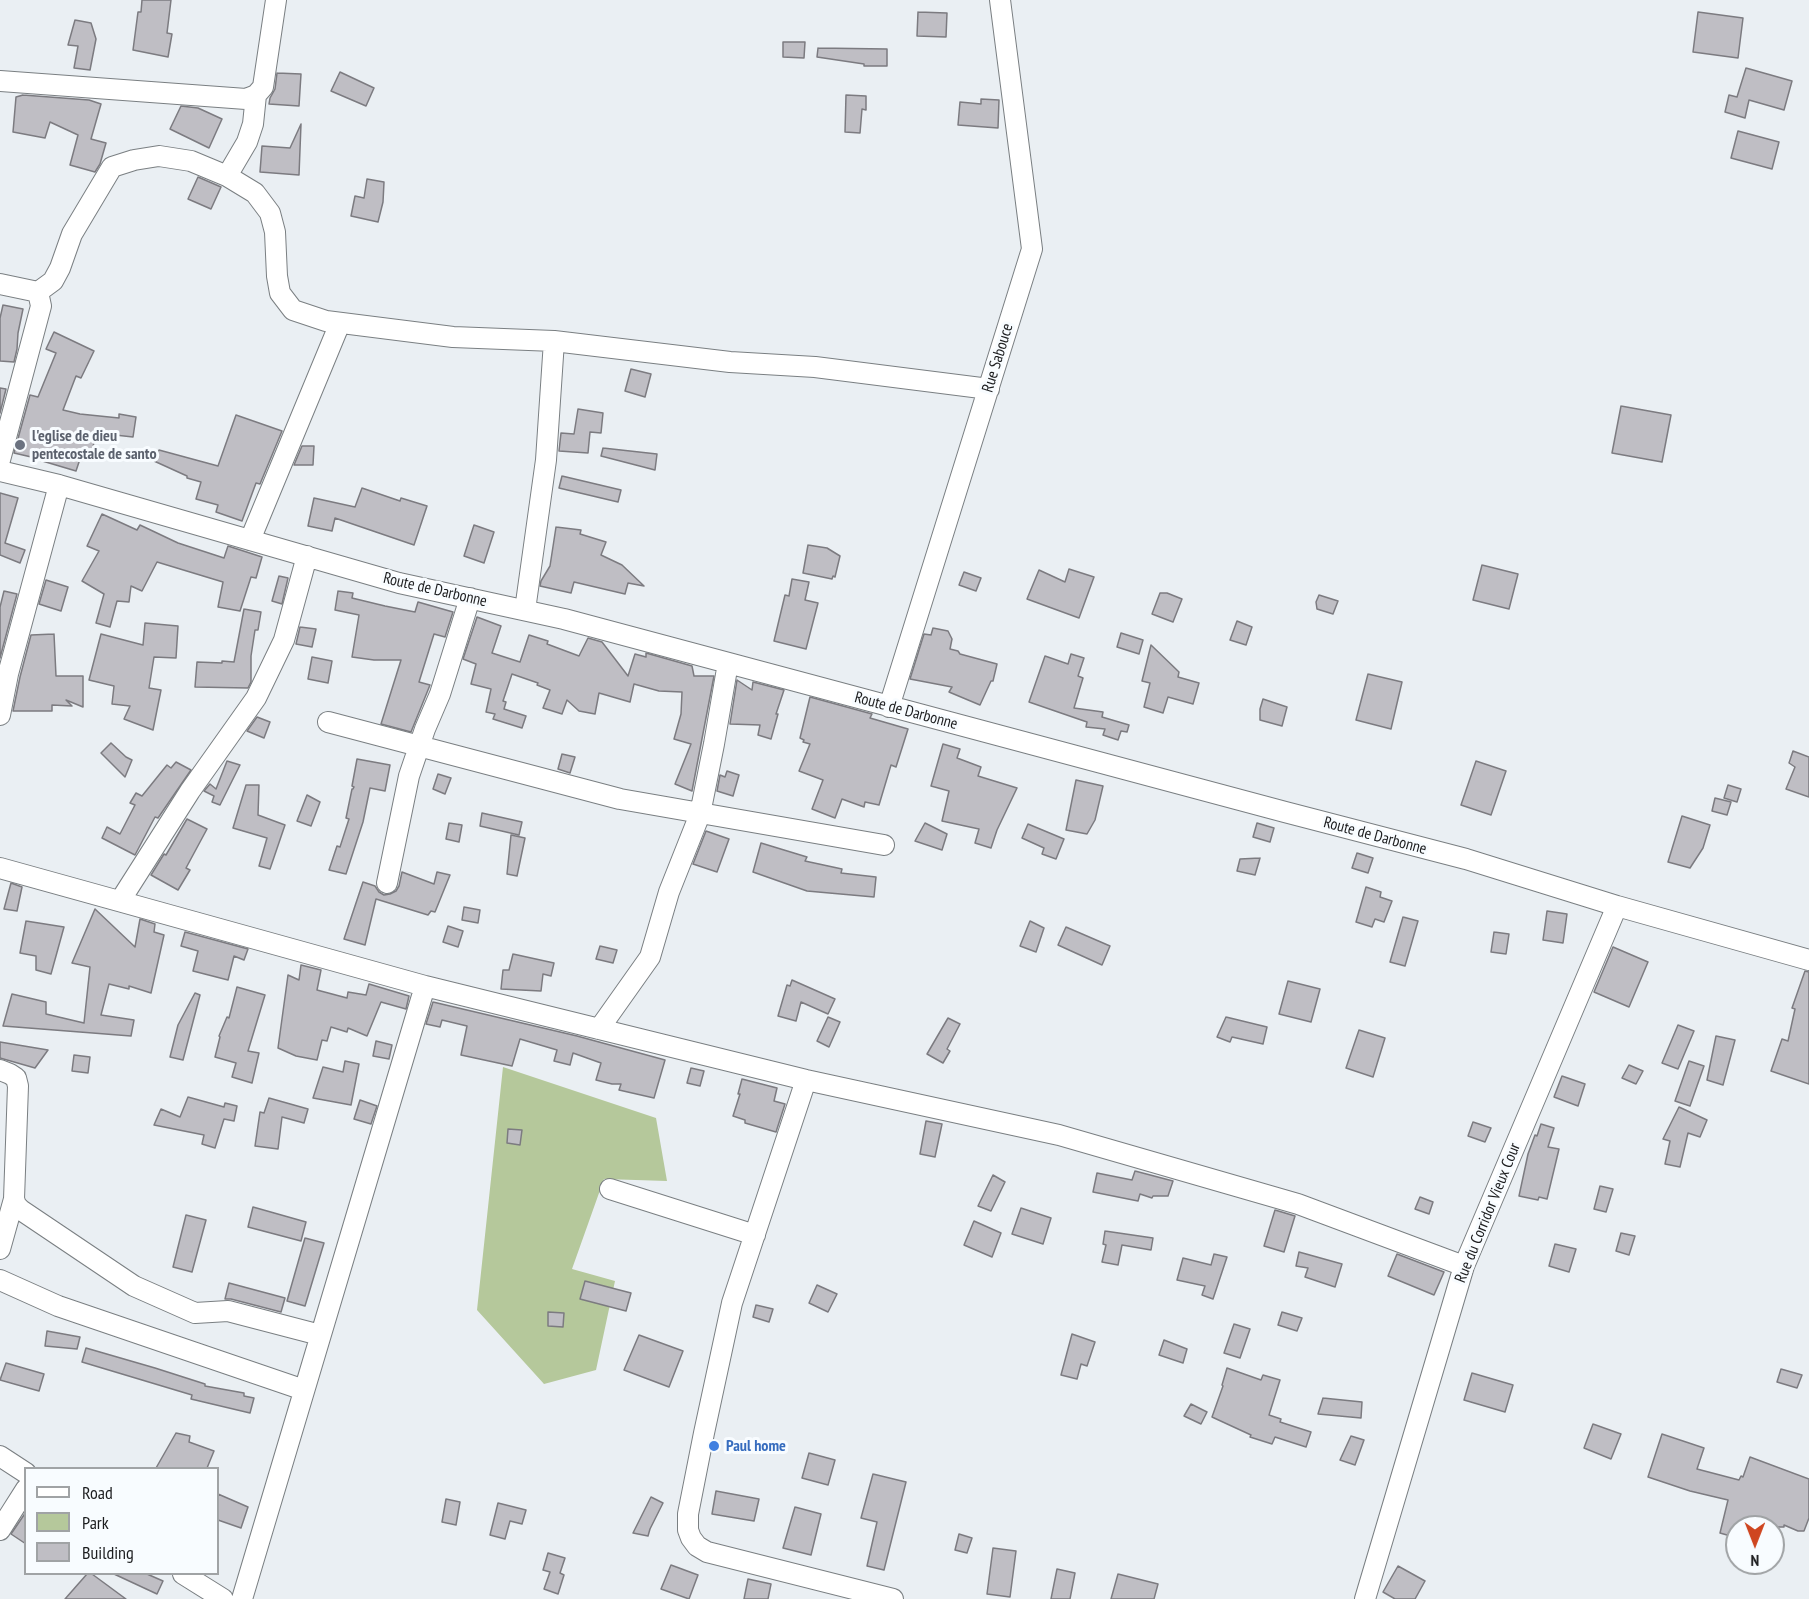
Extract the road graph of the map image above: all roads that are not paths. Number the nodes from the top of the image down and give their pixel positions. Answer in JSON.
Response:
{"nodes":[{"id":1,"x":276,"y":0,"type":"edge"},
{"id":2,"x":1001,"y":0,"type":"edge"},
{"id":3,"x":0,"y":81,"type":"edge"},
{"id":4,"x":256,"y":95,"type":"junction"},
{"id":5,"x":227,"y":176,"type":"junction"},
{"id":6,"x":0,"y":284,"type":"edge"},
{"id":7,"x":38,"y":292,"type":"junction"},
{"id":8,"x":340,"y":323,"type":"junction"},
{"id":9,"x":554,"y":341,"type":"junction"},
{"id":10,"x":989,"y":389,"type":"junction"},
{"id":11,"x":0,"y":460,"type":"edge"},
{"id":12,"x":0,"y":471,"type":"edge"},
{"id":13,"x":59,"y":485,"type":"junction"},
{"id":14,"x":250,"y":540,"type":"junction"},
{"id":15,"x":306,"y":556,"type":"junction"},
{"id":16,"x":470,"y":598,"type":"junction"},
{"id":17,"x":525,"y":610,"type":"junction"},
{"id":18,"x":728,"y":663,"type":"junction"},
{"id":19,"x":889,"y":707,"type":"junction"},
{"id":20,"x":0,"y":716,"type":"edge"},
{"id":21,"x":328,"y":722,"type":"dead end"},
{"id":22,"x":420,"y":747,"type":"junction"},
{"id":23,"x":700,"y":814,"type":"junction"},
{"id":24,"x":884,"y":845,"type":"dead end"},
{"id":25,"x":0,"y":868,"type":"edge"},
{"id":26,"x":387,"y":883,"type":"dead end"},
{"id":27,"x":120,"y":901,"type":"junction"},
{"id":28,"x":1617,"y":906,"type":"junction"},
{"id":29,"x":1809,"y":960,"type":"edge"},
{"id":30,"x":425,"y":986,"type":"junction"},
{"id":31,"x":599,"y":1029,"type":"junction"},
{"id":32,"x":0,"y":1070,"type":"edge"},
{"id":33,"x":806,"y":1080,"type":"junction"},
{"id":34,"x":610,"y":1189,"type":"dead end"},
{"id":35,"x":14,"y":1199,"type":"junction"},
{"id":36,"x":754,"y":1235,"type":"junction"},
{"id":37,"x":0,"y":1249,"type":"edge"},
{"id":38,"x":1464,"y":1266,"type":"junction"},
{"id":39,"x":0,"y":1280,"type":"edge"},
{"id":40,"x":320,"y":1335,"type":"junction"},
{"id":41,"x":304,"y":1390,"type":"junction"},
{"id":42,"x":0,"y":1456,"type":"edge"},
{"id":43,"x":24,"y":1472,"type":"edge"},
{"id":44,"x":24,"y":1492,"type":"edge"},
{"id":45,"x":0,"y":1530,"type":"edge"},
{"id":46,"x":185,"y":1575,"type":"edge"},
{"id":47,"x":223,"y":1599,"type":"edge"},
{"id":48,"x":242,"y":1599,"type":"edge"},
{"id":49,"x":893,"y":1599,"type":"edge"},
{"id":50,"x":1365,"y":1599,"type":"edge"}],
"edges":[{"from":1,"to":4,"type":"street"},
{"from":2,"to":10,"type":"street","name":"Rue Sabouce"},
{"from":3,"to":4,"type":"street"},
{"from":4,"to":5,"type":"street"},
{"from":5,"to":7,"type":"street"},
{"from":5,"to":8,"type":"street"},
{"from":6,"to":7,"type":"street"},
{"from":7,"to":11,"type":"street"},
{"from":8,"to":9,"type":"street"},
{"from":8,"to":14,"type":"street"},
{"from":9,"to":10,"type":"street"},
{"from":9,"to":17,"type":"street"},
{"from":10,"to":19,"type":"street","name":"Rue Sabouce"},
{"from":12,"to":13,"type":"street","name":"Route de Darbonne"},
{"from":13,"to":14,"type":"street","name":"Route de Darbonne"},
{"from":13,"to":20,"type":"street"},
{"from":14,"to":15,"type":"street","name":"Route de Darbonne"},
{"from":15,"to":16,"type":"street","name":"Route de Darbonne"},
{"from":15,"to":27,"type":"street"},
{"from":16,"to":17,"type":"street","name":"Route de Darbonne"},
{"from":16,"to":22,"type":"street"},
{"from":17,"to":18,"type":"street","name":"Route de Darbonne"},
{"from":18,"to":19,"type":"street","name":"Route de Darbonne"},
{"from":18,"to":23,"type":"street"},
{"from":19,"to":28,"type":"street","name":"Route de Darbonne"},
{"from":21,"to":22,"type":"street"},
{"from":22,"to":23,"type":"street"},
{"from":22,"to":26,"type":"street"},
{"from":23,"to":24,"type":"street"},
{"from":23,"to":31,"type":"street"},
{"from":25,"to":27,"type":"street"},
{"from":27,"to":30,"type":"street"},
{"from":28,"to":29,"type":"street","name":"Route de Darbonne"},
{"from":28,"to":38,"type":"street","name":"Rue du Corridor Vieux Cour"},
{"from":30,"to":31,"type":"street"},
{"from":30,"to":40,"type":"street"},
{"from":31,"to":33,"type":"street"},
{"from":32,"to":35,"type":"street"},
{"from":33,"to":36,"type":"street"},
{"from":33,"to":38,"type":"street"},
{"from":34,"to":36,"type":"street"},
{"from":35,"to":37,"type":"street"},
{"from":35,"to":40,"type":"street"},
{"from":36,"to":49,"type":"street"},
{"from":38,"to":50,"type":"street","name":"Rue du Corridor Vieux Cour"},
{"from":39,"to":41,"type":"street"},
{"from":40,"to":41,"type":"street"},
{"from":41,"to":48,"type":"street"},
{"from":42,"to":43,"type":"street"},
{"from":44,"to":45,"type":"street"},
{"from":46,"to":47,"type":"street"}]}
